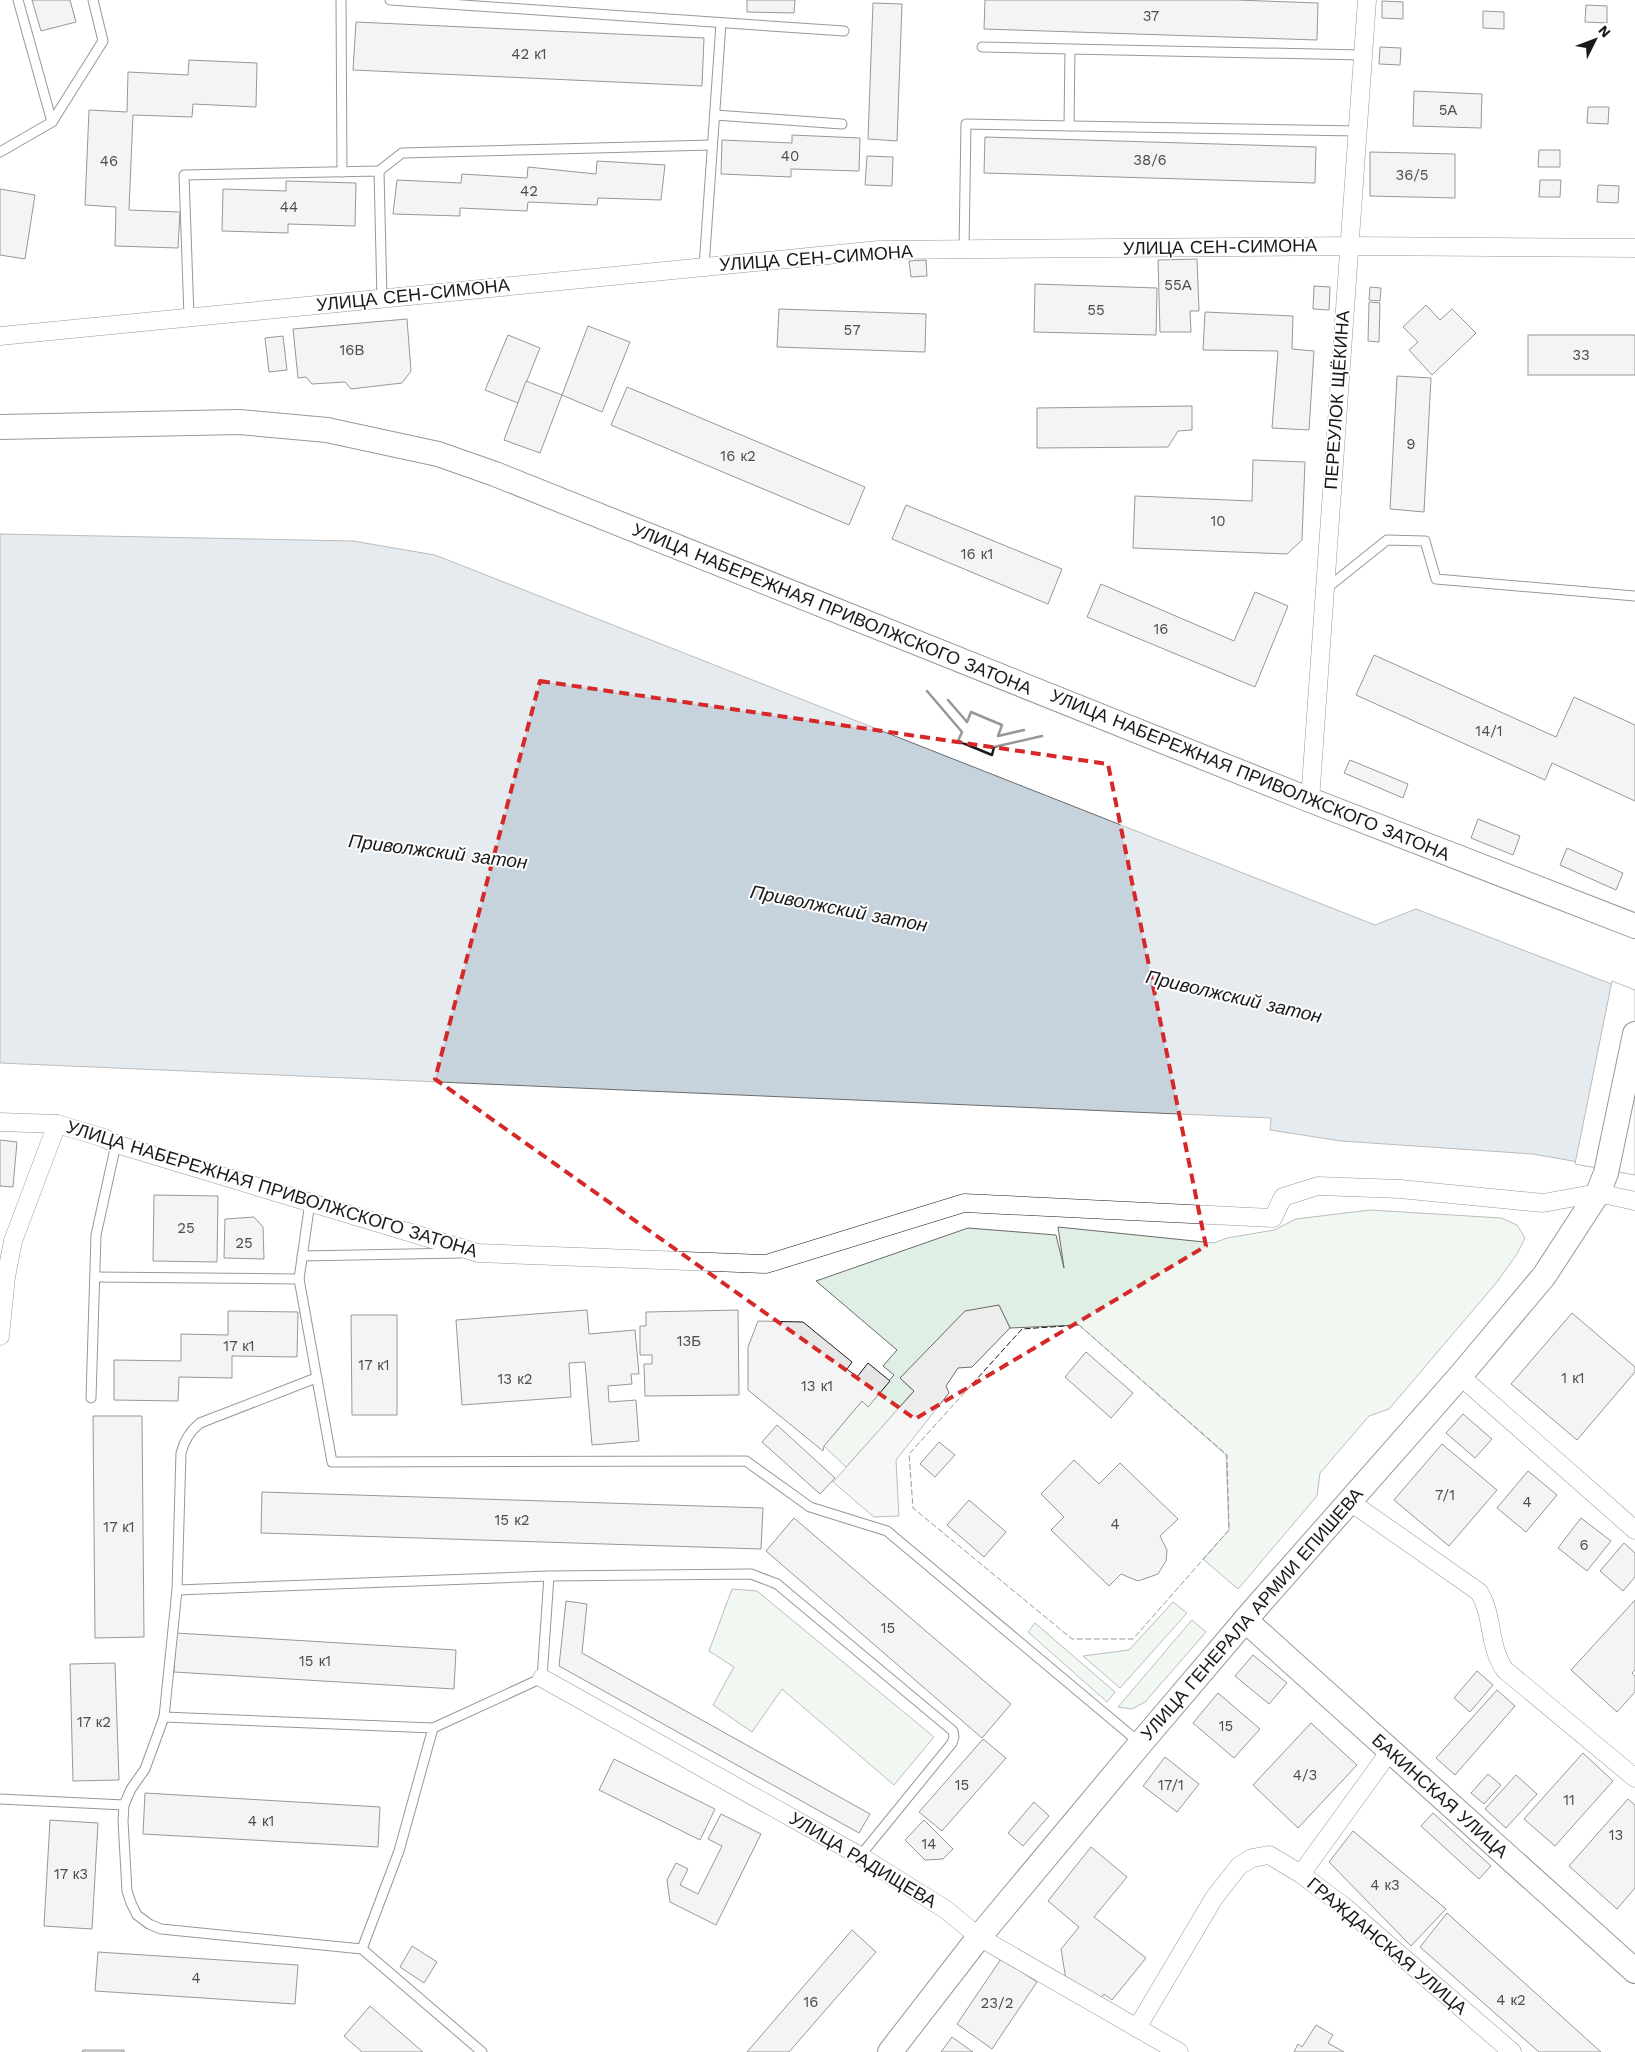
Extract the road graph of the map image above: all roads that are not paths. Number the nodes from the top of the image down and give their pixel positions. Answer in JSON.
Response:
{"nodes":[{"id":1,"x":18,"y":0,"type":"edge"},
{"id":2,"x":93,"y":0,"type":"edge"},
{"id":3,"x":341,"y":0,"type":"edge"},
{"id":4,"x":390,"y":0,"type":"edge"},
{"id":5,"x":1367,"y":0,"type":"edge"},
{"id":6,"x":721,"y":23,"type":"junction"},
{"id":7,"x":844,"y":31,"type":"dead end"},
{"id":8,"x":982,"y":47,"type":"dead end"},
{"id":9,"x":1070,"y":49,"type":"junction"},
{"id":10,"x":1363,"y":55,"type":"junction"},
{"id":11,"x":715,"y":115,"type":"junction"},
{"id":12,"x":52,"y":122,"type":"junction"},
{"id":13,"x":842,"y":124,"type":"dead end"},
{"id":14,"x":1069,"y":126,"type":"junction"},
{"id":15,"x":1357,"y":131,"type":"junction"},
{"id":16,"x":712,"y":145,"type":"junction"},
{"id":17,"x":0,"y":152,"type":"edge"},
{"id":18,"x":379,"y":171,"type":"junction"},
{"id":19,"x":342,"y":172,"type":"junction"},
{"id":20,"x":1348,"y":246,"type":"junction"},
{"id":21,"x":1635,"y":248,"type":"edge"},
{"id":22,"x":964,"y":249,"type":"junction"},
{"id":23,"x":704,"y":267,"type":"junction"},
{"id":24,"x":382,"y":298,"type":"junction"},
{"id":25,"x":189,"y":317,"type":"junction"},
{"id":26,"x":0,"y":336,"type":"edge"},
{"id":27,"x":0,"y":427,"type":"edge"},
{"id":28,"x":1324,"y":589,"type":"junction"},
{"id":29,"x":1635,"y":596,"type":"edge"},
{"id":30,"x":1310,"y":800,"type":"junction"},
{"id":31,"x":1635,"y":926,"type":"edge"},
{"id":32,"x":1635,"y":1034,"type":"edge"},
{"id":33,"x":0,"y":1122,"type":"edge"},
{"id":34,"x":57,"y":1124,"type":"junction"},
{"id":35,"x":116,"y":1144,"type":"junction"},
{"id":36,"x":1602,"y":1183,"type":"junction"},
{"id":37,"x":1635,"y":1201,"type":"edge"},
{"id":38,"x":310,"y":1202,"type":"junction"},
{"id":39,"x":478,"y":1253,"type":"junction"},
{"id":40,"x":302,"y":1256,"type":"junction"},
{"id":41,"x":95,"y":1277,"type":"junction"},
{"id":42,"x":299,"y":1279,"type":"junction"},
{"id":43,"x":0,"y":1336,"type":"edge"},
{"id":44,"x":1460,"y":1376,"type":"junction"},
{"id":45,"x":316,"y":1378,"type":"junction"},
{"id":46,"x":91,"y":1398,"type":"dead end"},
{"id":47,"x":1349,"y":1501,"type":"junction"},
{"id":48,"x":1635,"y":1530,"type":"edge"},
{"id":49,"x":549,"y":1576,"type":"junction"},
{"id":50,"x":177,"y":1590,"type":"junction"},
{"id":51,"x":1245,"y":1620,"type":"junction"},
{"id":52,"x":542,"y":1678,"type":"junction"},
{"id":53,"x":164,"y":1717,"type":"junction"},
{"id":54,"x":433,"y":1728,"type":"junction"},
{"id":55,"x":1140,"y":1744,"type":"junction"},
{"id":56,"x":1390,"y":1751,"type":"junction"},
{"id":57,"x":1635,"y":1778,"type":"edge"},
{"id":58,"x":0,"y":1799,"type":"edge"},
{"id":59,"x":124,"y":1805,"type":"junction"},
{"id":60,"x":860,"y":1856,"type":"junction"},
{"id":61,"x":1301,"y":1874,"type":"junction"},
{"id":62,"x":979,"y":1937,"type":"junction"},
{"id":63,"x":362,"y":1949,"type":"junction"},
{"id":64,"x":1635,"y":1971,"type":"edge"},
{"id":65,"x":1137,"y":2028,"type":"junction"},
{"id":66,"x":482,"y":2052,"type":"edge"},
{"id":67,"x":890,"y":2052,"type":"edge"},
{"id":68,"x":1178,"y":2052,"type":"edge"},
{"id":69,"x":1512,"y":2052,"type":"edge"}],
"edges":[{"from":1,"to":12,"type":"lane"},
{"from":2,"to":12,"type":"lane"},
{"from":3,"to":19,"type":"lane"},
{"from":4,"to":6,"type":"lane"},
{"from":5,"to":10,"type":"street","name":"ПЕРЕУЛОК ЩЁКИНА"},
{"from":6,"to":7,"type":"lane"},
{"from":6,"to":11,"type":"lane"},
{"from":8,"to":9,"type":"lane"},
{"from":9,"to":10,"type":"lane"},
{"from":9,"to":14,"type":"lane"},
{"from":10,"to":15,"type":"street","name":"ПЕРЕУЛОК ЩЁКИНА"},
{"from":11,"to":13,"type":"lane"},
{"from":11,"to":16,"type":"lane"},
{"from":12,"to":17,"type":"lane"},
{"from":14,"to":15,"type":"lane"},
{"from":14,"to":22,"type":"lane"},
{"from":15,"to":20,"type":"street","name":"ПЕРЕУЛОК ЩЁКИНА"},
{"from":16,"to":18,"type":"lane"},
{"from":16,"to":23,"type":"lane"},
{"from":18,"to":19,"type":"lane"},
{"from":18,"to":24,"type":"lane"},
{"from":19,"to":25,"type":"lane"},
{"from":20,"to":21,"type":"street","name":"УЛИЦА СЕН-СИМОНА"},
{"from":20,"to":22,"type":"street","name":"УЛИЦА СЕН-СИМОНА"},
{"from":20,"to":28,"type":"street","name":"ПЕРЕУЛОК ЩЁКИНА"},
{"from":22,"to":23,"type":"street","name":"УЛИЦА СЕН-СИМОНА"},
{"from":23,"to":24,"type":"street","name":"УЛИЦА СЕН-СИМОНА"},
{"from":24,"to":25,"type":"street","name":"УЛИЦА СЕН-СИМОНА"},
{"from":25,"to":26,"type":"street","name":"УЛИЦА СЕН-СИМОНА"},
{"from":27,"to":30,"type":"main road","name":"УЛИЦА НАБЕРЕЖНАЯ ПРИВОЛЖСКОГО ЗАТОНА"},
{"from":28,"to":29,"type":"lane"},
{"from":28,"to":30,"type":"street","name":"ПЕРЕУЛОК ЩЁКИНА"},
{"from":30,"to":31,"type":"main road","name":"УЛИЦА НАБЕРЕЖНАЯ ПРИВОЛЖСКОГО ЗАТОНА"},
{"from":32,"to":36,"type":"main road"},
{"from":33,"to":34,"type":"street","name":"УЛИЦА НАБЕРЕЖНАЯ ПРИВОЛЖСКОГО ЗАТОНА"},
{"from":34,"to":35,"type":"street","name":"УЛИЦА НАБЕРЕЖНАЯ ПРИВОЛЖСКОГО ЗАТОНА"},
{"from":34,"to":43,"type":"street"},
{"from":35,"to":38,"type":"street","name":"УЛИЦА НАБЕРЕЖНАЯ ПРИВОЛЖСКОГО ЗАТОНА"},
{"from":35,"to":41,"type":"lane"},
{"from":36,"to":37,"type":"street"},
{"from":36,"to":39,"type":"street","name":"УЛИЦА НАБЕРЕЖНАЯ ПРИВОЛЖСКОГО ЗАТОНА"},
{"from":36,"to":44,"type":"main road","name":"УЛИЦА ГЕНЕРАЛА АРМИИ ЕПИШЕВА"},
{"from":38,"to":39,"type":"street","name":"УЛИЦА НАБЕРЕЖНАЯ ПРИВОЛЖСКОГО ЗАТОНА"},
{"from":38,"to":40,"type":"lane"},
{"from":39,"to":40,"type":"lane"},
{"from":40,"to":42,"type":"lane"},
{"from":41,"to":42,"type":"lane"},
{"from":41,"to":46,"type":"lane"},
{"from":42,"to":45,"type":"lane"},
{"from":44,"to":47,"type":"main road","name":"УЛИЦА ГЕНЕРАЛА АРМИИ ЕПИШЕВА"},
{"from":44,"to":48,"type":"street"},
{"from":45,"to":50,"type":"lane"},
{"from":45,"to":55,"type":"lane"},
{"from":47,"to":51,"type":"main road","name":"УЛИЦА ГЕНЕРАЛА АРМИИ ЕПИШЕВА"},
{"from":47,"to":57,"type":"street"},
{"from":49,"to":50,"type":"lane"},
{"from":49,"to":52,"type":"lane"},
{"from":49,"to":60,"type":"lane"},
{"from":50,"to":53,"type":"lane"},
{"from":51,"to":55,"type":"main road","name":"УЛИЦА ГЕНЕРАЛА АРМИИ ЕПИШЕВА"},
{"from":51,"to":56,"type":"main road","name":"БАКИНСКАЯ УЛИЦА"},
{"from":52,"to":54,"type":"lane"},
{"from":52,"to":60,"type":"street","name":"УЛИЦА РАДИЩЕВА"},
{"from":53,"to":54,"type":"lane"},
{"from":53,"to":59,"type":"lane"},
{"from":54,"to":63,"type":"lane"},
{"from":55,"to":62,"type":"main road","name":"УЛИЦА ГЕНЕРАЛА АРМИИ ЕПИШЕВА"},
{"from":56,"to":61,"type":"street"},
{"from":56,"to":64,"type":"main road","name":"БАКИНСКАЯ УЛИЦА"},
{"from":58,"to":59,"type":"lane"},
{"from":59,"to":63,"type":"lane"},
{"from":60,"to":62,"type":"street","name":"УЛИЦА РАДИЩЕВА"},
{"from":61,"to":65,"type":"street","name":"ГРАЖДАНСКАЯ УЛИЦА"},
{"from":61,"to":69,"type":"street","name":"ГРАЖДАНСКАЯ УЛИЦА"},
{"from":62,"to":65,"type":"street","name":"УЛИЦА РАДИЩЕВА"},
{"from":62,"to":67,"type":"main road","name":"УЛИЦА ГЕНЕРАЛА АРМИИ ЕПИШЕВА"},
{"from":63,"to":66,"type":"lane"},
{"from":65,"to":68,"type":"street","name":"УЛИЦА РАДИЩЕВА"}]}
